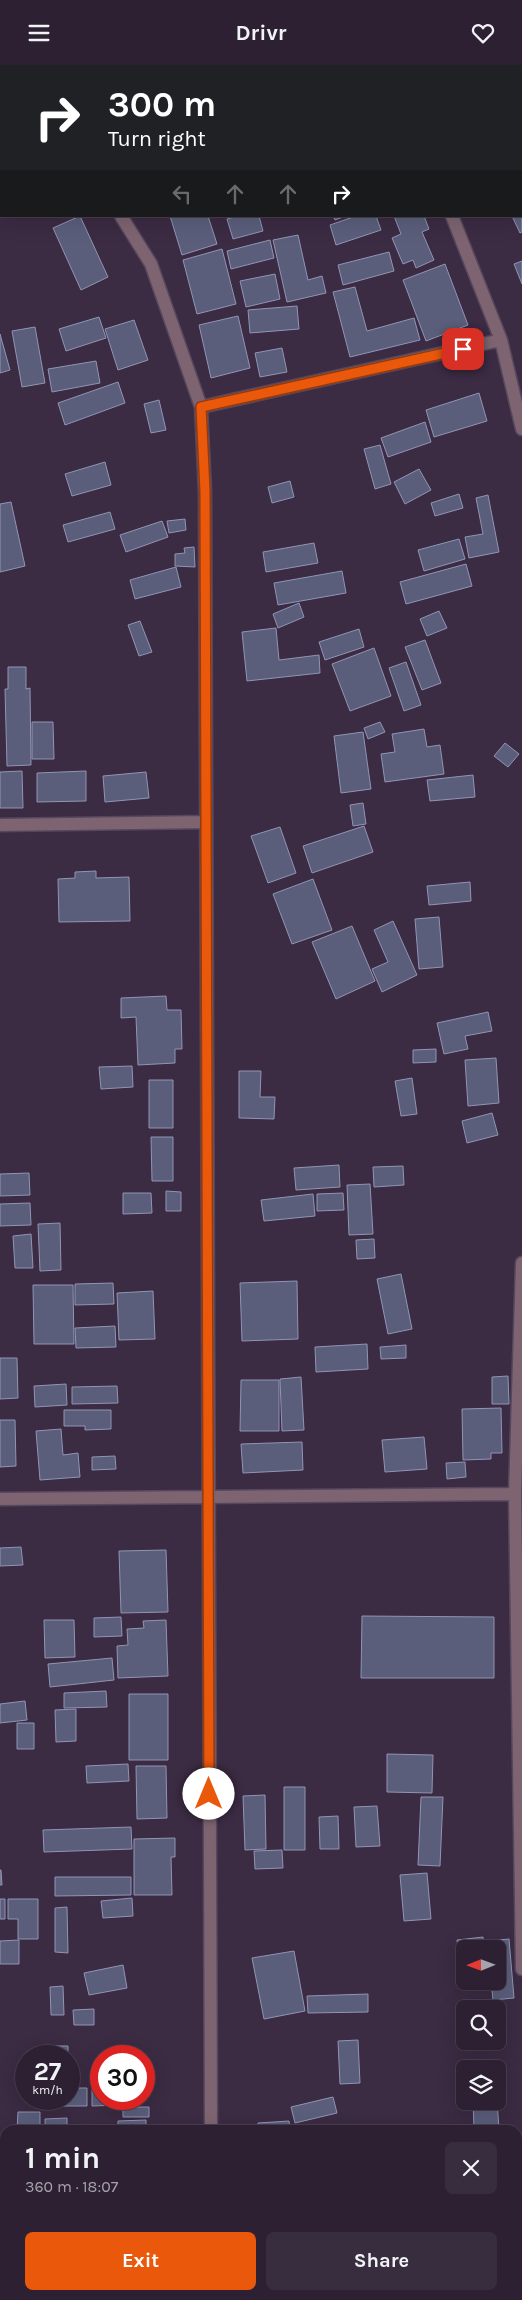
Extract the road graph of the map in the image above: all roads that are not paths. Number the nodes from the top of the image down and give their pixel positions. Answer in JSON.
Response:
{"nodes":[{"id":1,"x":122,"y":217,"type":"edge"},
{"id":2,"x":452,"y":217,"type":"edge"},
{"id":3,"x":500,"y":340,"type":"junction"},
{"id":4,"x":201,"y":407,"type":"junction"},
{"id":5,"x":522,"y":429,"type":"edge"},
{"id":6,"x":205,"y":822,"type":"junction"},
{"id":7,"x":0,"y":825,"type":"edge"},
{"id":8,"x":522,"y":1263,"type":"edge"},
{"id":9,"x":516,"y":1493,"type":"junction"},
{"id":10,"x":208,"y":1497,"type":"junction"},
{"id":11,"x":0,"y":1499,"type":"edge"},
{"id":12,"x":522,"y":1969,"type":"edge"},
{"id":13,"x":211,"y":2125,"type":"edge"}],
"edges":[{"from":1,"to":4,"type":"street"},
{"from":2,"to":3,"type":"street"},
{"from":3,"to":4,"type":"street"},
{"from":3,"to":5,"type":"street"},
{"from":4,"to":6,"type":"street"},
{"from":6,"to":7,"type":"street"},
{"from":6,"to":10,"type":"street"},
{"from":8,"to":9,"type":"street"},
{"from":9,"to":10,"type":"street"},
{"from":9,"to":12,"type":"street"},
{"from":10,"to":11,"type":"street"},
{"from":10,"to":13,"type":"street"}]}
